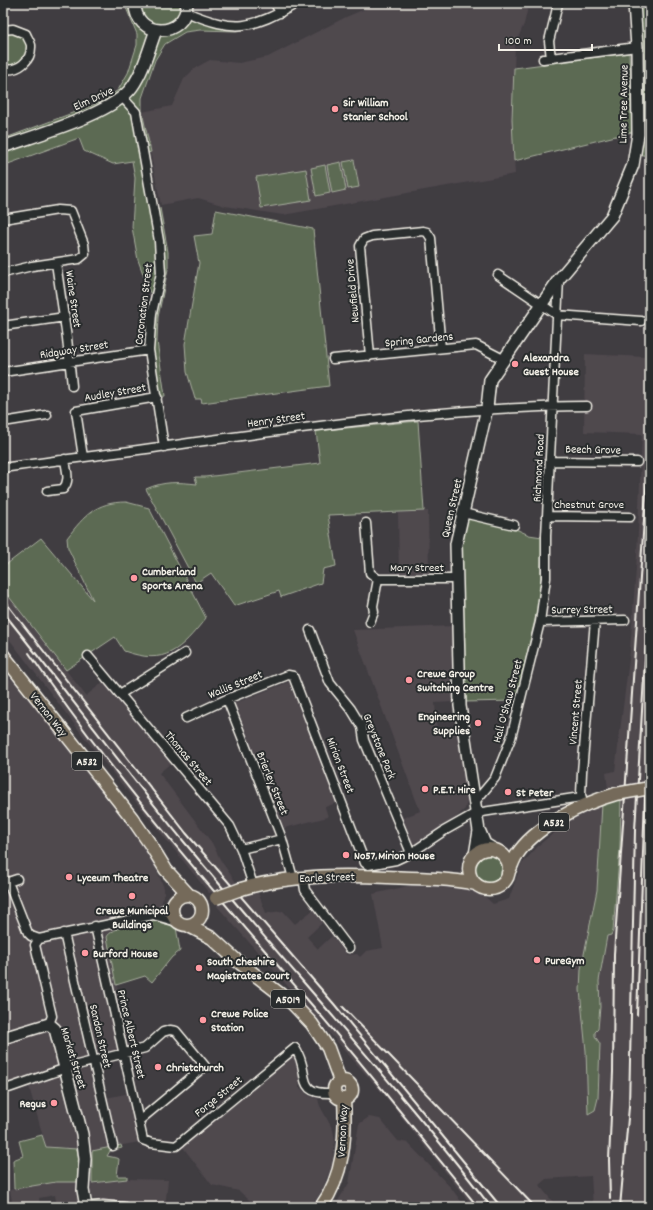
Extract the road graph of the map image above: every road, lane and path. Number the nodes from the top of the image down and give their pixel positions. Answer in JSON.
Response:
{"nodes":[{"id":1,"x":135,"y":3,"type":"edge"},
{"id":2,"x":275,"y":3,"type":"edge"},
{"id":3,"x":298,"y":3,"type":"edge"},
{"id":4,"x":634,"y":3,"type":"edge"},
{"id":5,"x":558,"y":4,"type":"dead end"},
{"id":6,"x":186,"y":8,"type":"edge"},
{"id":7,"x":280,"y":13,"type":"junction"},
{"id":8,"x":3,"y":30,"type":"edge"},
{"id":9,"x":156,"y":30,"type":"junction"},
{"id":10,"x":637,"y":47,"type":"junction"},
{"id":11,"x":3,"y":68,"type":"edge"},
{"id":12,"x":123,"y":98,"type":"junction"},
{"id":13,"x":3,"y":147,"type":"edge"},
{"id":14,"x":3,"y":219,"type":"edge"},
{"id":15,"x":56,"y":263,"type":"junction"},
{"id":16,"x":3,"y":273,"type":"edge"},
{"id":17,"x":498,"y":275,"type":"dead end"},
{"id":18,"x":559,"y":279,"type":"junction"},
{"id":19,"x":541,"y":304,"type":"junction"},
{"id":20,"x":556,"y":315,"type":"junction"},
{"id":21,"x":65,"y":317,"type":"junction"},
{"id":22,"x":641,"y":321,"type":"dead end"},
{"id":23,"x":3,"y":326,"type":"edge"},
{"id":24,"x":441,"y":348,"type":"junction"},
{"id":25,"x":149,"y":350,"type":"junction"},
{"id":26,"x":370,"y":356,"type":"junction"},
{"id":27,"x":333,"y":359,"type":"dead end"},
{"id":28,"x":504,"y":359,"type":"junction"},
{"id":29,"x":70,"y":362,"type":"junction"},
{"id":30,"x":3,"y":372,"type":"edge"},
{"id":31,"x":72,"y":386,"type":"dead end"},
{"id":32,"x":157,"y":397,"type":"junction"},
{"id":33,"x":553,"y":405,"type":"junction"},
{"id":34,"x":587,"y":406,"type":"dead end"},
{"id":35,"x":487,"y":408,"type":"junction"},
{"id":36,"x":47,"y":415,"type":"dead end"},
{"id":37,"x":3,"y":422,"type":"edge"},
{"id":38,"x":164,"y":447,"type":"junction"},
{"id":39,"x":83,"y":457,"type":"junction"},
{"id":40,"x":65,"y":459,"type":"junction"},
{"id":41,"x":550,"y":461,"type":"junction"},
{"id":42,"x":637,"y":462,"type":"dead end"},
{"id":43,"x":3,"y":468,"type":"edge"},
{"id":44,"x":47,"y":491,"type":"dead end"},
{"id":45,"x":464,"y":513,"type":"junction"},
{"id":46,"x":547,"y":516,"type":"junction"},
{"id":47,"x":630,"y":517,"type":"dead end"},
{"id":48,"x":366,"y":523,"type":"dead end"},
{"id":49,"x":514,"y":525,"type":"dead end"},
{"id":50,"x":378,"y":579,"type":"junction"},
{"id":51,"x":456,"y":579,"type":"junction"},
{"id":52,"x":625,"y":620,"type":"dead end"},
{"id":53,"x":594,"y":621,"type":"junction"},
{"id":54,"x":370,"y":622,"type":"dead end"},
{"id":55,"x":540,"y":622,"type":"junction"},
{"id":56,"x":310,"y":630,"type":"dead end"},
{"id":57,"x":185,"y":653,"type":"dead end"},
{"id":58,"x":88,"y":656,"type":"dead end"},
{"id":59,"x":5,"y":663,"type":"edge"},
{"id":60,"x":293,"y":676,"type":"joint"},
{"id":61,"x":120,"y":694,"type":"junction"},
{"id":62,"x":227,"y":699,"type":"junction"},
{"id":63,"x":186,"y":718,"type":"dead end"},
{"id":64,"x":650,"y":788,"type":"edge"},
{"id":65,"x":583,"y":800,"type":"junction"},
{"id":66,"x":475,"y":808,"type":"junction"},
{"id":67,"x":479,"y":831,"type":"junction"},
{"id":68,"x":282,"y":839,"type":"junction"},
{"id":69,"x":526,"y":844,"type":"junction"},
{"id":70,"x":241,"y":849,"type":"junction"},
{"id":71,"x":497,"y":851,"type":"junction"},
{"id":72,"x":411,"y":853,"type":"junction"},
{"id":73,"x":473,"y":859,"type":"junction"},
{"id":74,"x":365,"y":863,"type":"joint"},
{"id":75,"x":166,"y":870,"type":"junction"},
{"id":76,"x":508,"y":873,"type":"junction"},
{"id":77,"x":298,"y":878,"type":"junction"},
{"id":78,"x":444,"y":878,"type":"junction"},
{"id":79,"x":17,"y":879,"type":"dead end"},
{"id":80,"x":5,"y":881,"type":"edge"},
{"id":81,"x":476,"y":884,"type":"junction"},
{"id":82,"x":253,"y":886,"type":"junction"},
{"id":83,"x":192,"y":896,"type":"junction"},
{"id":84,"x":214,"y":899,"type":"junction"},
{"id":85,"x":174,"y":903,"type":"junction"},
{"id":86,"x":202,"y":912,"type":"junction"},
{"id":87,"x":153,"y":915,"type":"junction"},
{"id":88,"x":184,"y":924,"type":"junction"},
{"id":89,"x":95,"y":926,"type":"junction"},
{"id":90,"x":64,"y":933,"type":"junction"},
{"id":91,"x":212,"y":938,"type":"junction"},
{"id":92,"x":39,"y":939,"type":"junction"},
{"id":93,"x":349,"y":948,"type":"dead end"},
{"id":94,"x":49,"y":1024,"type":"junction"},
{"id":95,"x":3,"y":1038,"type":"edge"},
{"id":96,"x":124,"y":1053,"type":"junction"},
{"id":97,"x":95,"y":1061,"type":"junction"},
{"id":98,"x":65,"y":1069,"type":"junction"},
{"id":99,"x":3,"y":1090,"type":"edge"},
{"id":100,"x":339,"y":1096,"type":"junction"},
{"id":101,"x":140,"y":1120,"type":"junction"},
{"id":102,"x":151,"y":1143,"type":"joint"},
{"id":103,"x":113,"y":1146,"type":"dead end"},
{"id":104,"x":85,"y":1207,"type":"edge"},
{"id":105,"x":124,"y":1207,"type":"edge"},
{"id":106,"x":321,"y":1207,"type":"edge"}],
"edges":[{"from":1,"to":9,"type":"street"},
{"from":2,"to":7,"type":"street"},
{"from":3,"to":7,"type":"street"},
{"from":4,"to":10,"type":"street","name":"Lime Tree Avenue"},
{"from":5,"to":10,"type":"street"},
{"from":6,"to":7,"type":"street"},
{"from":6,"to":9,"type":"street"},
{"from":8,"to":11,"type":"street"},
{"from":9,"to":12,"type":"street","name":"Elm Drive"},
{"from":10,"to":18,"type":"street","name":"Lime Tree Avenue"},
{"from":12,"to":13,"type":"street","name":"Elm Drive"},
{"from":12,"to":25,"type":"street","name":"Coronation Street"},
{"from":14,"to":15,"type":"street"},
{"from":15,"to":16,"type":"street"},
{"from":15,"to":21,"type":"street","name":"Waine Street"},
{"from":17,"to":19,"type":"street"},
{"from":18,"to":19,"type":"street","name":"Queen Street"},
{"from":18,"to":20,"type":"street","name":"Richmond Road"},
{"from":19,"to":20,"type":"street"},
{"from":19,"to":28,"type":"street","name":"Queen Street"},
{"from":20,"to":22,"type":"street"},
{"from":20,"to":33,"type":"street","name":"Richmond Road"},
{"from":21,"to":23,"type":"street"},
{"from":21,"to":29,"type":"street","name":"Waine Street"},
{"from":24,"to":26,"type":"street","name":"Spring Gardens"},
{"from":24,"to":26,"type":"street","name":"Newfield Drive"},
{"from":24,"to":28,"type":"street","name":"Spring Gardens"},
{"from":25,"to":29,"type":"street","name":"Ridgway Street"},
{"from":25,"to":32,"type":"street","name":"Coronation Street"},
{"from":26,"to":27,"type":"street","name":"Spring Gardens"},
{"from":28,"to":35,"type":"street","name":"Queen Street"},
{"from":29,"to":30,"type":"street","name":"Ridgway Street"},
{"from":29,"to":31,"type":"street","name":"Waine Street"},
{"from":32,"to":38,"type":"street","name":"Coronation Street"},
{"from":32,"to":39,"type":"street","name":"Audley Street"},
{"from":33,"to":34,"type":"street","name":"Henry Street"},
{"from":33,"to":35,"type":"street","name":"Henry Street"},
{"from":33,"to":41,"type":"street","name":"Richmond Road"},
{"from":35,"to":38,"type":"street","name":"Henry Street"},
{"from":35,"to":45,"type":"street","name":"Queen Street"},
{"from":36,"to":37,"type":"street"},
{"from":38,"to":39,"type":"street","name":"Henry Street"},
{"from":39,"to":40,"type":"street","name":"Henry Street"},
{"from":40,"to":43,"type":"street","name":"Henry Street"},
{"from":40,"to":44,"type":"street"},
{"from":41,"to":42,"type":"street","name":"Beech Grove"},
{"from":41,"to":46,"type":"street","name":"Richmond Road"},
{"from":45,"to":49,"type":"street"},
{"from":45,"to":51,"type":"street","name":"Queen Street"},
{"from":46,"to":47,"type":"street","name":"Chestnut Grove"},
{"from":46,"to":55,"type":"street","name":"Richmond Road"},
{"from":48,"to":50,"type":"street","name":"Mary Street"},
{"from":50,"to":51,"type":"street","name":"Mary Street"},
{"from":50,"to":54,"type":"street","name":"Mary Street"},
{"from":51,"to":66,"type":"street","name":"Queen Street"},
{"from":52,"to":53,"type":"street","name":"Surrey Street"},
{"from":53,"to":55,"type":"street","name":"Surrey Street"},
{"from":53,"to":65,"type":"street","name":"Vincent Street"},
{"from":55,"to":66,"type":"street","name":"Hall O'Shaw Street"},
{"from":56,"to":72,"type":"street","name":"Greystone Park"},
{"from":57,"to":61,"type":"street"},
{"from":58,"to":61,"type":"street","name":"Thomas Street"},
{"from":59,"to":75,"type":"main road","name":"Vernon Way","number":"A532"},
{"from":60,"to":62,"type":"street","name":"Wallis Street"},
{"from":60,"to":74,"type":"street","name":"Mirion Street"},
{"from":61,"to":70,"type":"street","name":"Thomas Street"},
{"from":62,"to":63,"type":"street","name":"Wallis Street"},
{"from":62,"to":68,"type":"street","name":"Brierley Street"},
{"from":64,"to":65,"type":"main road","name":"Earle Street","number":"A532","bridge":true},
{"from":65,"to":66,"type":"street","name":"Earle Street"},
{"from":65,"to":69,"type":"main road","name":"Earle Street","number":"A532"},
{"from":66,"to":67,"type":"street","name":"Queen Street"},
{"from":66,"to":72,"type":"street","name":"Earle Street"},
{"from":67,"to":71,"type":"street"},
{"from":67,"to":73,"type":"street"},
{"from":68,"to":70,"type":"street"},
{"from":68,"to":77,"type":"street","name":"Brierley Street"},
{"from":69,"to":71,"type":"main road","name":"Earle Street","number":"A532"},
{"from":69,"to":76,"type":"main road","name":"Earle Street","number":"A532"},
{"from":70,"to":82,"type":"street","name":"Thomas Street"},
{"from":71,"to":73,"type":"main road"},
{"from":71,"to":76,"type":"main road"},
{"from":72,"to":74,"type":"street","name":"Earle Street"},
{"from":73,"to":78,"type":"main road","name":"Earle Street"},
{"from":73,"to":81,"type":"main road"},
{"from":75,"to":83,"type":"main road","name":"Vernon Way","number":"A532"},
{"from":75,"to":85,"type":"main road","name":"Vernon Way","number":"A532"},
{"from":76,"to":81,"type":"main road"},
{"from":77,"to":78,"type":"main road","name":"Earle Street"},
{"from":77,"to":82,"type":"main road","name":"Earle Street"},
{"from":77,"to":93,"type":"street","name":"Brierley Street"},
{"from":78,"to":81,"type":"main road","name":"Earle Street"},
{"from":79,"to":80,"type":"street"},
{"from":80,"to":92,"type":"street"},
{"from":82,"to":84,"type":"main road","name":"Earle Street","bridge":true},
{"from":83,"to":84,"type":"main road","name":"Earle Street"},
{"from":83,"to":85,"type":"main road"},
{"from":83,"to":86,"type":"main road"},
{"from":84,"to":86,"type":"main road","name":"Earle Street"},
{"from":85,"to":87,"type":"street"},
{"from":85,"to":88,"type":"main road"},
{"from":86,"to":88,"type":"main road"},
{"from":86,"to":91,"type":"main road","name":"Vernon Way","number":"A5019"},
{"from":87,"to":88,"type":"street"},
{"from":87,"to":89,"type":"street"},
{"from":88,"to":91,"type":"main road","name":"Vernon Way","number":"A5019"},
{"from":89,"to":90,"type":"street"},
{"from":89,"to":96,"type":"street","name":"Prince Albert Street"},
{"from":90,"to":92,"type":"street"},
{"from":90,"to":97,"type":"street","name":"Sandon Street"},
{"from":91,"to":100,"type":"main road","name":"Vernon Way","number":"A5019"},
{"from":92,"to":94,"type":"street","name":"Market Street"},
{"from":94,"to":95,"type":"street"},
{"from":94,"to":98,"type":"street","name":"Market Street"},
{"from":96,"to":97,"type":"street"},
{"from":96,"to":101,"type":"street","name":"Prince Albert Street"},
{"from":96,"to":101,"type":"street"},
{"from":97,"to":98,"type":"street"},
{"from":97,"to":103,"type":"street","name":"Sandon Street"},
{"from":98,"to":99,"type":"street"},
{"from":98,"to":104,"type":"street","name":"Market Street"},
{"from":100,"to":102,"type":"street","name":"Forge Street"},
{"from":100,"to":106,"type":"main road","name":"Vernon Way","number":"A5019"},
{"from":101,"to":102,"type":"street","name":"Prince Albert Street"},
{"from":104,"to":105,"type":"street"}]}
